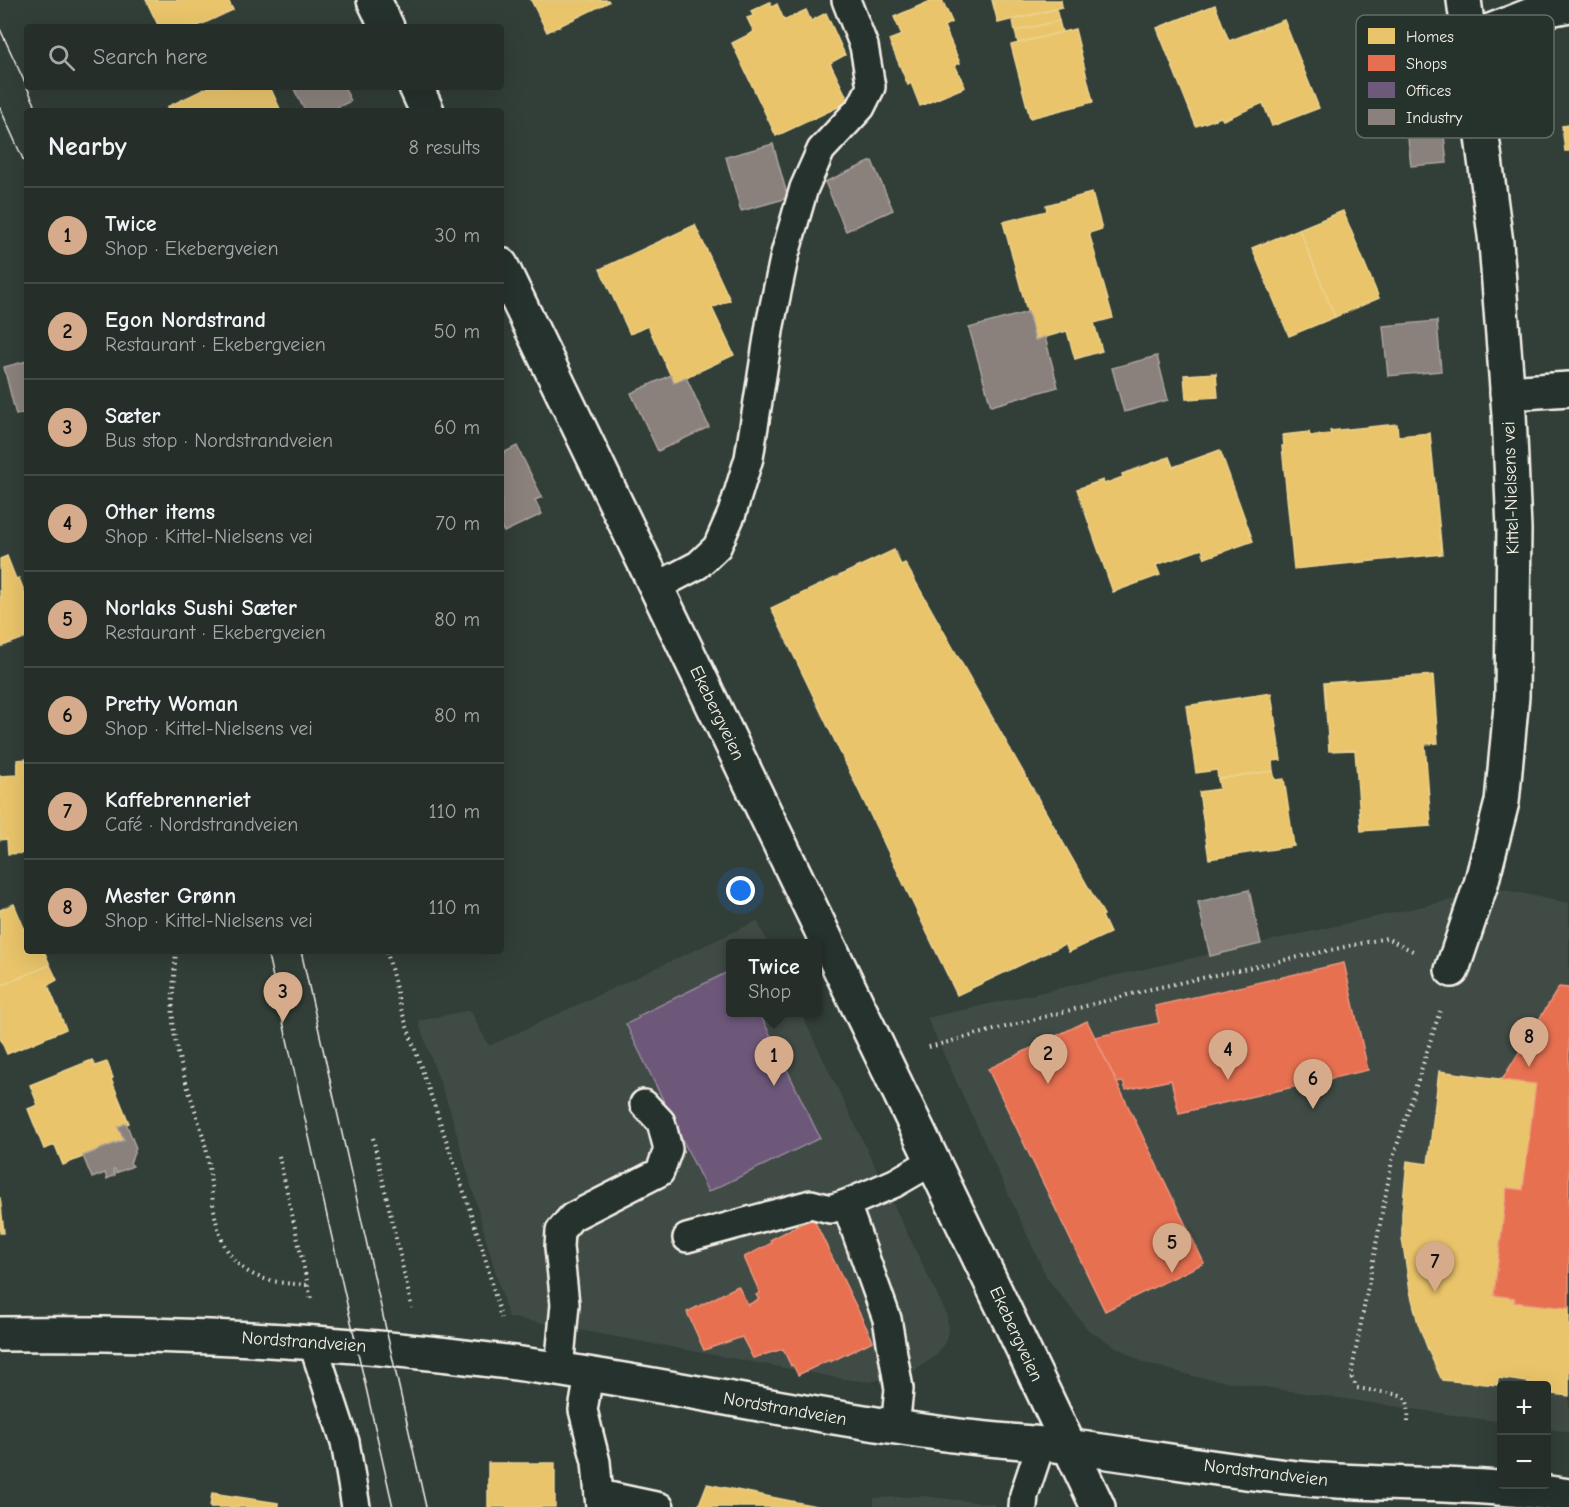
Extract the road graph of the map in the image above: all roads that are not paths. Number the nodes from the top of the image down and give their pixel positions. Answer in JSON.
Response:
{"nodes":[{"id":1,"x":374,"y":0,"type":"edge"},
{"id":2,"x":846,"y":0,"type":"edge"},
{"id":3,"x":1464,"y":0,"type":"edge"},
{"id":4,"x":1569,"y":5,"type":"edge"},
{"id":5,"x":1466,"y":15,"type":"edge"},
{"id":6,"x":1531,"y":15,"type":"edge"},
{"id":7,"x":386,"y":24,"type":"edge"},
{"id":8,"x":417,"y":90,"type":"edge"},
{"id":9,"x":426,"y":108,"type":"edge"},
{"id":10,"x":1483,"y":138,"type":"edge"},
{"id":11,"x":504,"y":271,"type":"edge"},
{"id":12,"x":1569,"y":389,"type":"edge"},
{"id":13,"x":1507,"y":393,"type":"junction"},
{"id":14,"x":656,"y":587,"type":"junction"},
{"id":15,"x":1452,"y":970,"type":"road end"},
{"id":16,"x":644,"y":1104,"type":"dead end"},
{"id":17,"x":933,"y":1161,"type":"junction"},
{"id":18,"x":846,"y":1204,"type":"junction"},
{"id":19,"x":687,"y":1238,"type":"dead end"},
{"id":20,"x":0,"y":1334,"type":"edge"},
{"id":21,"x":312,"y":1341,"type":"junction"},
{"id":22,"x":574,"y":1372,"type":"junction"},
{"id":23,"x":895,"y":1428,"type":"junction"},
{"id":24,"x":1055,"y":1445,"type":"junction"},
{"id":25,"x":1569,"y":1496,"type":"edge"},
{"id":26,"x":600,"y":1500,"type":"edge"},
{"id":27,"x":356,"y":1507,"type":"edge"},
{"id":28,"x":660,"y":1507,"type":"edge"},
{"id":29,"x":1023,"y":1507,"type":"edge"},
{"id":30,"x":1098,"y":1507,"type":"edge"}],
"edges":[{"from":1,"to":7,"type":"main road"},
{"from":2,"to":14,"type":"lane"},
{"from":3,"to":5,"type":"main road","name":"Kittel-Nielsens vei"},
{"from":4,"to":6,"type":"main road"},
{"from":8,"to":9,"type":"main road"},
{"from":10,"to":13,"type":"main road","name":"Kittel-Nielsens vei"},
{"from":11,"to":14,"type":"main road","name":"Ekebergveien"},
{"from":12,"to":13,"type":"main road"},
{"from":13,"to":15,"type":"main road","name":"Kittel-Nielsens vei"},
{"from":14,"to":17,"type":"main road","name":"Ekebergveien"},
{"from":16,"to":22,"type":"lane"},
{"from":17,"to":18,"type":"lane"},
{"from":17,"to":24,"type":"main road","name":"Ekebergveien"},
{"from":18,"to":19,"type":"lane"},
{"from":18,"to":23,"type":"lane"},
{"from":20,"to":21,"type":"main road","name":"Nordstrandveien"},
{"from":21,"to":22,"type":"main road","name":"Nordstrandveien"},
{"from":21,"to":27,"type":"lane"},
{"from":22,"to":23,"type":"main road","name":"Nordstrandveien"},
{"from":22,"to":26,"type":"lane"},
{"from":23,"to":24,"type":"main road","name":"Nordstrandveien"},
{"from":24,"to":25,"type":"main road","name":"Nordstrandveien"},
{"from":24,"to":29,"type":"lane"},
{"from":24,"to":30,"type":"main road","name":"Ekebergveien"},
{"from":26,"to":28,"type":"lane"}]}
